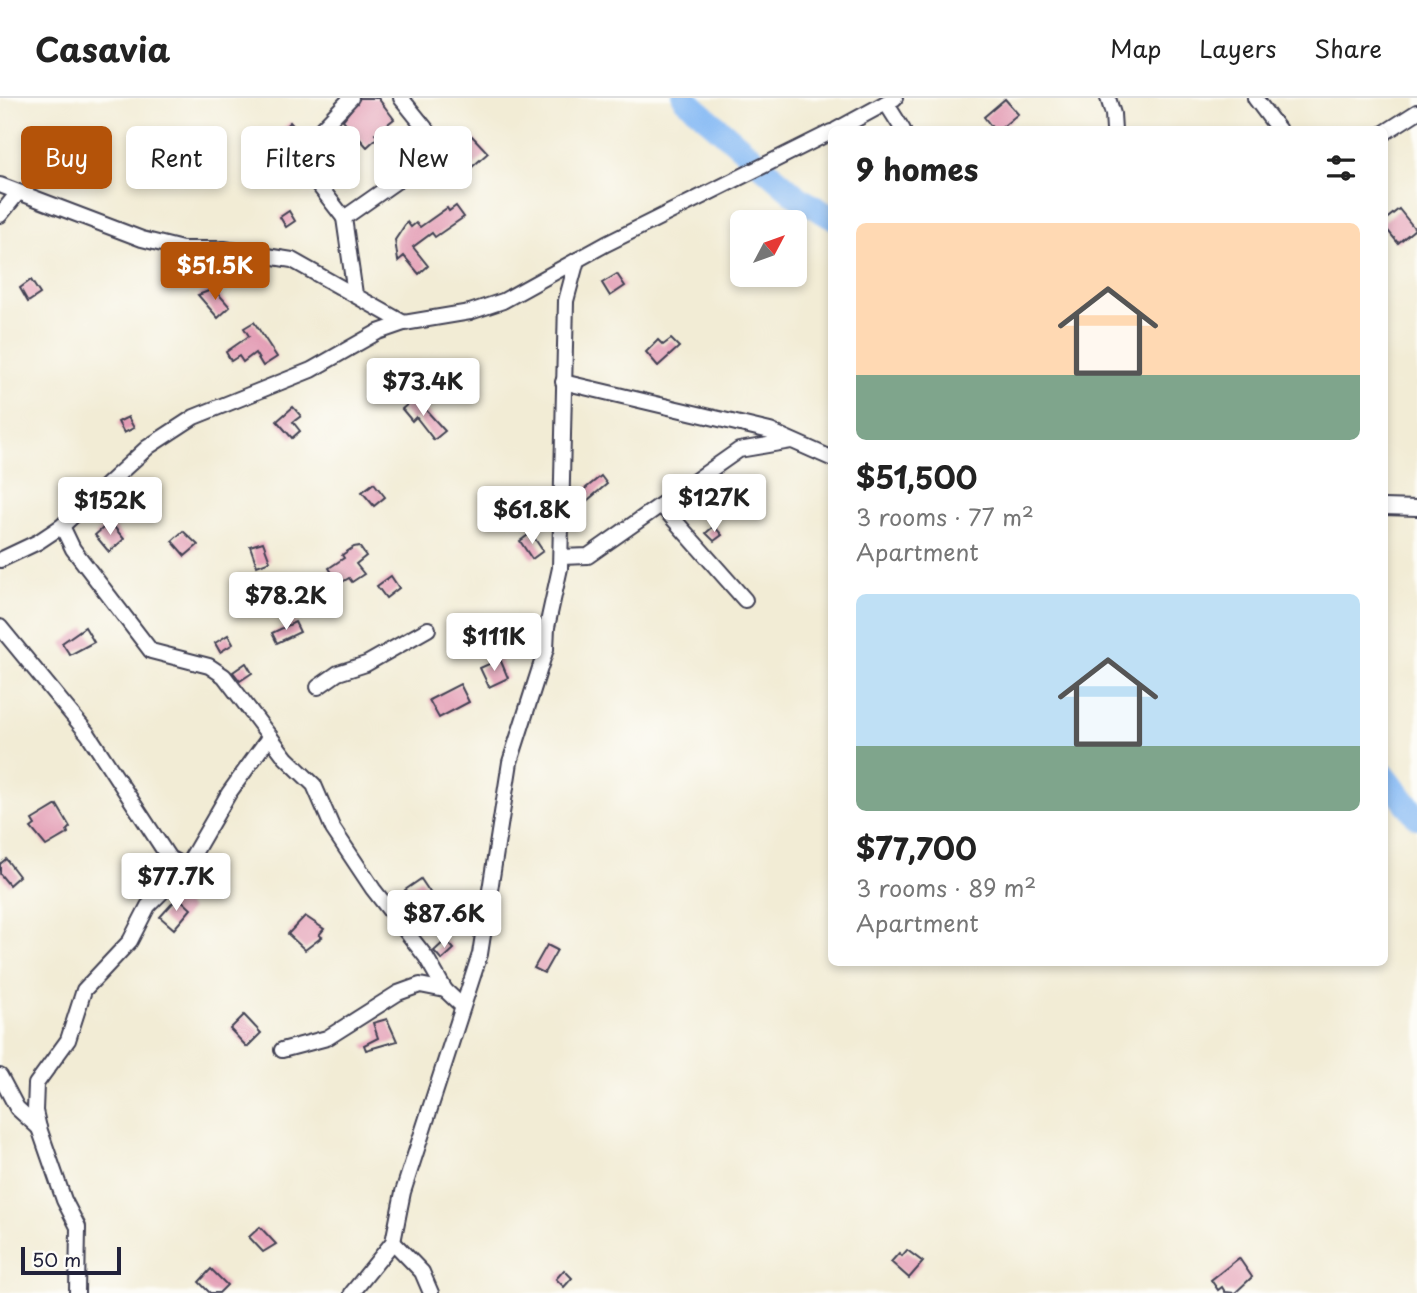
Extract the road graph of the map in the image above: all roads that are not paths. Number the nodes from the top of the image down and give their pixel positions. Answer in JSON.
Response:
{"nodes":[{"id":1,"x":351,"y":98,"type":"edge"},
{"id":2,"x":401,"y":98,"type":"edge"},
{"id":3,"x":1108,"y":98,"type":"edge"},
{"id":4,"x":1255,"y":98,"type":"edge"},
{"id":5,"x":891,"y":100,"type":"edge"},
{"id":6,"x":1417,"y":112,"type":"edge"},
{"id":7,"x":842,"y":126,"type":"edge"},
{"id":8,"x":901,"y":126,"type":"edge"},
{"id":9,"x":1114,"y":126,"type":"edge"},
{"id":10,"x":1276,"y":126,"type":"edge"},
{"id":11,"x":1388,"y":130,"type":"edge"},
{"id":12,"x":828,"y":134,"type":"edge"},
{"id":13,"x":0,"y":185,"type":"edge"},
{"id":14,"x":17,"y":194,"type":"junction"},
{"id":15,"x":0,"y":215,"type":"edge"},
{"id":16,"x":344,"y":218,"type":"junction"},
{"id":17,"x":578,"y":260,"type":"junction"},
{"id":18,"x":355,"y":294,"type":"junction"},
{"id":19,"x":404,"y":323,"type":"junction"},
{"id":20,"x":563,"y":382,"type":"junction"},
{"id":21,"x":792,"y":441,"type":"junction"},
{"id":22,"x":828,"y":457,"type":"edge"},
{"id":23,"x":661,"y":505,"type":"junction"},
{"id":24,"x":1388,"y":507,"type":"edge"},
{"id":25,"x":1417,"y":509,"type":"edge"},
{"id":26,"x":62,"y":526,"type":"junction"},
{"id":27,"x":561,"y":557,"type":"junction"},
{"id":28,"x":0,"y":560,"type":"edge"},
{"id":29,"x":746,"y":600,"type":"dead end"},
{"id":30,"x":0,"y":627,"type":"edge"},
{"id":31,"x":428,"y":629,"type":"dead end"},
{"id":32,"x":318,"y":687,"type":"dead end"},
{"id":33,"x":270,"y":736,"type":"junction"},
{"id":34,"x":186,"y":867,"type":"junction"},
{"id":35,"x":445,"y":990,"type":"junction"},
{"id":36,"x":462,"y":1006,"type":"junction"},
{"id":37,"x":282,"y":1050,"type":"dead end"},
{"id":38,"x":0,"y":1076,"type":"edge"},
{"id":39,"x":39,"y":1128,"type":"junction"},
{"id":40,"x":393,"y":1242,"type":"junction"},
{"id":41,"x":76,"y":1293,"type":"edge"},
{"id":42,"x":352,"y":1293,"type":"edge"},
{"id":43,"x":430,"y":1293,"type":"edge"}],
"edges":[{"from":1,"to":16,"type":"street"},
{"from":2,"to":16,"type":"street"},
{"from":3,"to":9,"type":"street"},
{"from":4,"to":10,"type":"street"},
{"from":5,"to":7,"type":"street"},
{"from":5,"to":8,"type":"street"},
{"from":6,"to":11,"type":"street"},
{"from":12,"to":17,"type":"street"},
{"from":13,"to":14,"type":"street"},
{"from":14,"to":15,"type":"street"},
{"from":14,"to":18,"type":"street"},
{"from":16,"to":18,"type":"street"},
{"from":17,"to":19,"type":"street"},
{"from":17,"to":20,"type":"street"},
{"from":18,"to":19,"type":"street"},
{"from":19,"to":26,"type":"street"},
{"from":20,"to":21,"type":"street"},
{"from":20,"to":27,"type":"street"},
{"from":21,"to":22,"type":"street"},
{"from":21,"to":23,"type":"street"},
{"from":23,"to":27,"type":"street"},
{"from":23,"to":29,"type":"street"},
{"from":24,"to":25,"type":"street"},
{"from":26,"to":28,"type":"street"},
{"from":26,"to":33,"type":"street"},
{"from":27,"to":36,"type":"street"},
{"from":30,"to":34,"type":"street"},
{"from":31,"to":32,"type":"street"},
{"from":33,"to":34,"type":"street"},
{"from":33,"to":35,"type":"street"},
{"from":34,"to":39,"type":"street"},
{"from":35,"to":36,"type":"street"},
{"from":35,"to":37,"type":"street"},
{"from":36,"to":40,"type":"street"},
{"from":38,"to":39,"type":"street"},
{"from":39,"to":41,"type":"street"},
{"from":40,"to":42,"type":"street"},
{"from":40,"to":43,"type":"street"}]}
